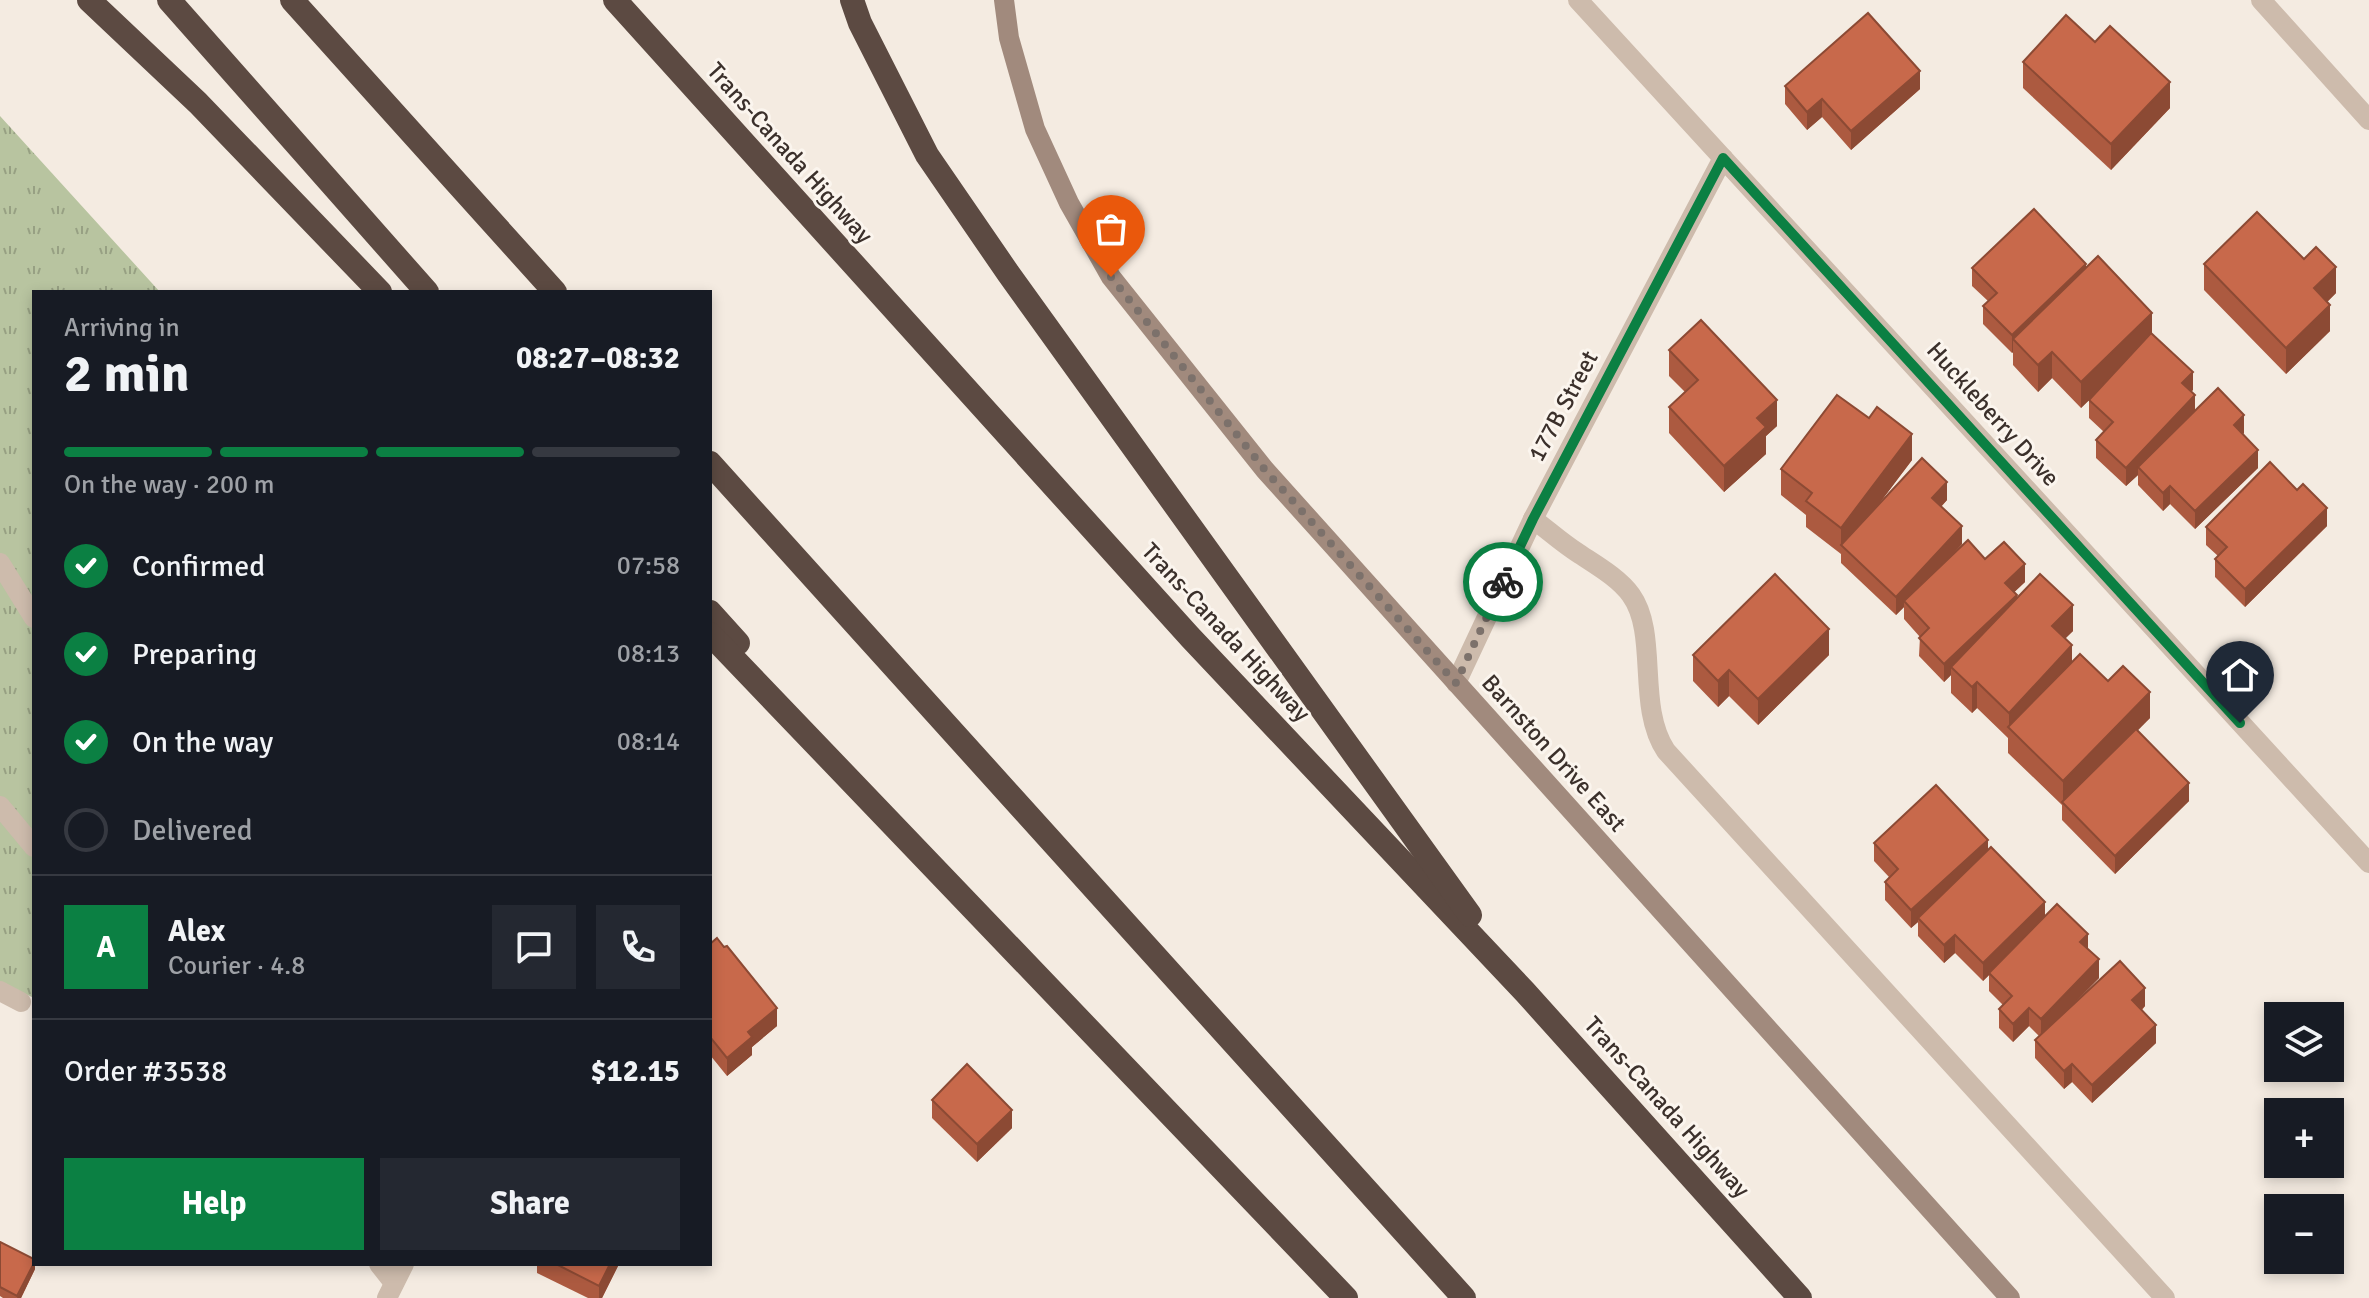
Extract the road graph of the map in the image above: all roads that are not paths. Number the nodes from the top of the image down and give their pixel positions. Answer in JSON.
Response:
{"nodes":[{"id":1,"x":89,"y":0,"type":"edge"},
{"id":2,"x":169,"y":0,"type":"edge"},
{"id":3,"x":292,"y":0,"type":"edge"},
{"id":4,"x":615,"y":0,"type":"edge"},
{"id":5,"x":852,"y":0,"type":"edge"},
{"id":6,"x":1004,"y":0,"type":"edge"},
{"id":7,"x":1578,"y":0,"type":"edge"},
{"id":8,"x":2261,"y":0,"type":"edge"},
{"id":9,"x":2369,"y":120,"type":"edge"},
{"id":10,"x":1723,"y":158,"type":"junction"},
{"id":11,"x":378,"y":290,"type":"edge"},
{"id":12,"x":425,"y":290,"type":"edge"},
{"id":13,"x":553,"y":290,"type":"edge"},
{"id":14,"x":712,"y":465,"type":"edge"},
{"id":15,"x":1533,"y":519,"type":"junction"},
{"id":16,"x":0,"y":563,"type":"edge"},
{"id":17,"x":712,"y":614,"type":"edge"},
{"id":18,"x":32,"y":615,"type":"edge"},
{"id":19,"x":712,"y":636,"type":"edge"},
{"id":20,"x":1456,"y":683,"type":"junction"},
{"id":21,"x":0,"y":806,"type":"edge"},
{"id":22,"x":32,"y":845,"type":"edge"},
{"id":23,"x":2369,"y":863,"type":"edge"},
{"id":24,"x":948,"y":881,"type":"junction"},
{"id":25,"x":0,"y":991,"type":"edge"},
{"id":26,"x":1525,"y":992,"type":"junction"},
{"id":27,"x":21,"y":1002,"type":"dead end"},
{"id":28,"x":380,"y":1266,"type":"edge"},
{"id":29,"x":403,"y":1266,"type":"edge"},
{"id":30,"x":391,"y":1291,"type":"edge"},
{"id":31,"x":1346,"y":1298,"type":"edge"},
{"id":32,"x":1464,"y":1298,"type":"edge"},
{"id":33,"x":1800,"y":1298,"type":"edge"},
{"id":34,"x":2010,"y":1298,"type":"edge"},
{"id":35,"x":2165,"y":1298,"type":"edge"}],
"edges":[{"from":1,"to":11,"type":"highway"},
{"from":2,"to":12,"type":"highway"},
{"from":3,"to":13,"type":"highway"},
{"from":4,"to":26,"type":"highway","name":"Trans-Canada Highway"},
{"from":5,"to":26,"type":"highway"},
{"from":6,"to":20,"type":"street","name":"Barnston Drive East"},
{"from":7,"to":10,"type":"street","name":"Huckleberry Drive"},
{"from":8,"to":9,"type":"street"},
{"from":10,"to":15,"type":"street","name":"177B Street"},
{"from":10,"to":23,"type":"street","name":"Huckleberry Drive"},
{"from":14,"to":32,"type":"highway"},
{"from":15,"to":20,"type":"street","name":"177B Street"},
{"from":15,"to":35,"type":"street"},
{"from":16,"to":18,"type":"street"},
{"from":17,"to":24,"type":"highway"},
{"from":19,"to":24,"type":"highway"},
{"from":20,"to":34,"type":"street","name":"Barnston Drive East"},
{"from":21,"to":22,"type":"street"},
{"from":24,"to":31,"type":"highway"},
{"from":25,"to":27,"type":"street"},
{"from":26,"to":33,"type":"highway","name":"Trans-Canada Highway"},
{"from":28,"to":30,"type":"street"},
{"from":29,"to":30,"type":"street"}]}
